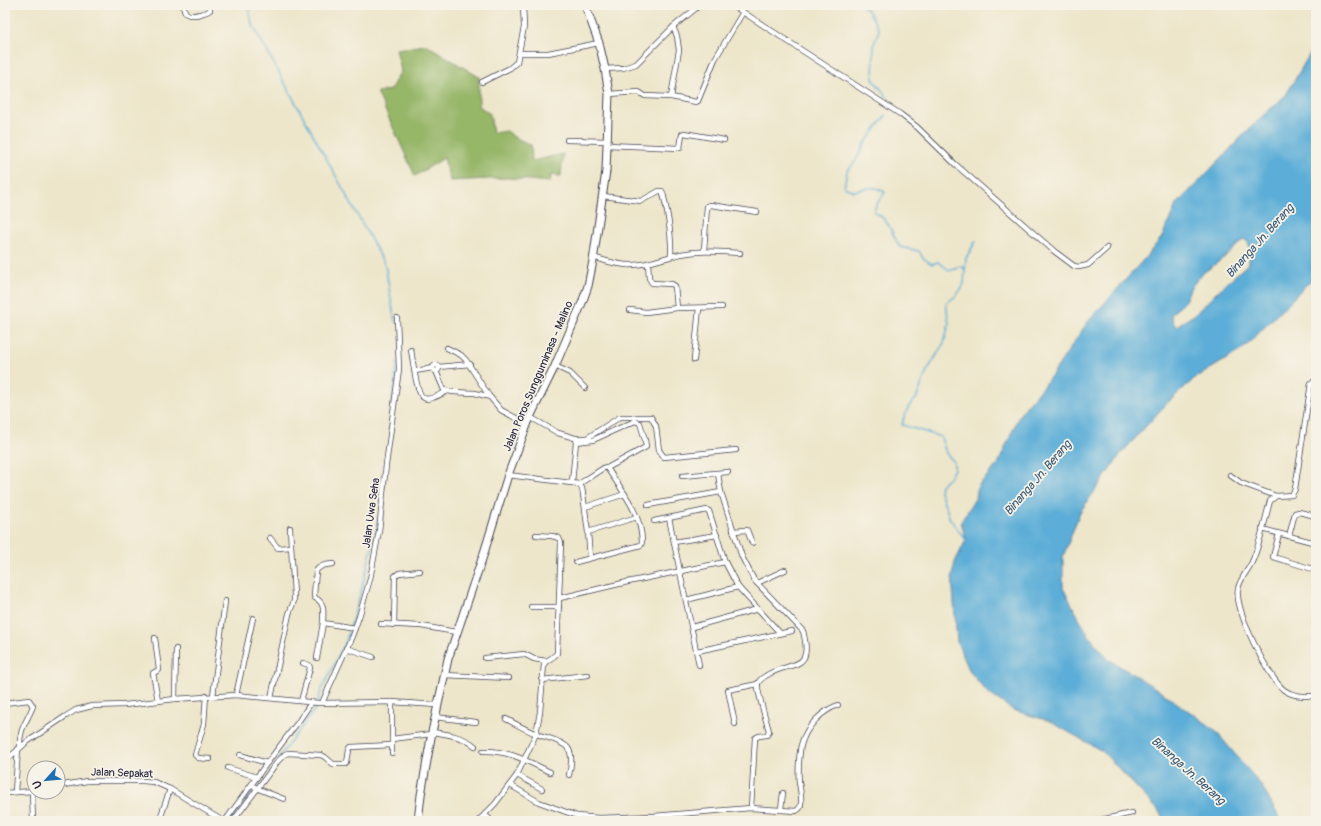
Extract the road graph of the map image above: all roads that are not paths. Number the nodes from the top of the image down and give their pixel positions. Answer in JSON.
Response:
{"nodes":[{"id":1,"x":183,"y":5,"type":"edge"},
{"id":2,"x":210,"y":5,"type":"edge"},
{"id":3,"x":524,"y":5,"type":"edge"},
{"id":4,"x":584,"y":5,"type":"edge"},
{"id":5,"x":700,"y":5,"type":"edge"},
{"id":6,"x":732,"y":5,"type":"edge"},
{"id":7,"x":743,"y":12,"type":"junction"},
{"id":8,"x":675,"y":31,"type":"junction"},
{"id":9,"x":599,"y":43,"type":"junction"},
{"id":10,"x":519,"y":53,"type":"junction"},
{"id":11,"x":605,"y":69,"type":"junction"},
{"id":12,"x":482,"y":82,"type":"dead end"},
{"id":13,"x":609,"y":94,"type":"junction"},
{"id":14,"x":671,"y":97,"type":"junction"},
{"id":15,"x":567,"y":140,"type":"dead end"},
{"id":16,"x":724,"y":140,"type":"dead end"},
{"id":17,"x":608,"y":143,"type":"junction"},
{"id":18,"x":603,"y":196,"type":"junction"},
{"id":19,"x":757,"y":212,"type":"dead end"},
{"id":20,"x":1107,"y":248,"type":"dead end"},
{"id":21,"x":704,"y":251,"type":"junction"},
{"id":22,"x":740,"y":253,"type":"dead end"},
{"id":23,"x":671,"y":256,"type":"junction"},
{"id":24,"x":593,"y":257,"type":"junction"},
{"id":25,"x":648,"y":263,"type":"junction"},
{"id":26,"x":722,"y":307,"type":"dead end"},
{"id":27,"x":677,"y":308,"type":"junction"},
{"id":28,"x":698,"y":308,"type":"junction"},
{"id":29,"x":630,"y":310,"type":"dead end"},
{"id":30,"x":397,"y":318,"type":"dead end"},
{"id":31,"x":447,"y":348,"type":"dead end"},
{"id":32,"x":411,"y":350,"type":"dead end"},
{"id":33,"x":694,"y":360,"type":"dead end"},
{"id":34,"x":470,"y":364,"type":"junction"},
{"id":35,"x":555,"y":366,"type":"junction"},
{"id":36,"x":436,"y":369,"type":"junction"},
{"id":37,"x":415,"y":371,"type":"junction"},
{"id":38,"x":1316,"y":380,"type":"edge"},
{"id":39,"x":585,"y":388,"type":"dead end"},
{"id":40,"x":448,"y":391,"type":"junction"},
{"id":41,"x":490,"y":397,"type":"junction"},
{"id":42,"x":528,"y":421,"type":"junction"},
{"id":43,"x":736,"y":450,"type":"dead end"},
{"id":44,"x":607,"y":468,"type":"junction"},
{"id":45,"x":728,"y":472,"type":"dead end"},
{"id":46,"x":718,"y":474,"type":"junction"},
{"id":47,"x":508,"y":475,"type":"junction"},
{"id":48,"x":1230,"y":475,"type":"dead end"},
{"id":49,"x":682,"y":476,"type":"dead end"},
{"id":50,"x":572,"y":482,"type":"junction"},
{"id":51,"x":579,"y":484,"type":"junction"},
{"id":52,"x":721,"y":492,"type":"junction"},
{"id":53,"x":625,"y":494,"type":"junction"},
{"id":54,"x":1276,"y":496,"type":"junction"},
{"id":55,"x":648,"y":505,"type":"dead end"},
{"id":56,"x":585,"y":507,"type":"junction"},
{"id":57,"x":1316,"y":516,"type":"edge"},
{"id":58,"x":637,"y":517,"type":"junction"},
{"id":59,"x":669,"y":518,"type":"junction"},
{"id":60,"x":654,"y":521,"type":"dead end"},
{"id":61,"x":290,"y":528,"type":"dead end"},
{"id":62,"x":1262,"y":529,"type":"junction"},
{"id":63,"x":733,"y":531,"type":"junction"},
{"id":64,"x":588,"y":532,"type":"junction"},
{"id":65,"x":1279,"y":534,"type":"junction"},
{"id":66,"x":536,"y":535,"type":"dead end"},
{"id":67,"x":717,"y":535,"type":"junction"},
{"id":68,"x":1289,"y":536,"type":"junction"},
{"id":69,"x":270,"y":538,"type":"dead end"},
{"id":70,"x":674,"y":542,"type":"junction"},
{"id":71,"x":1316,"y":542,"type":"edge"},
{"id":72,"x":752,"y":543,"type":"dead end"},
{"id":73,"x":291,"y":547,"type":"junction"},
{"id":74,"x":590,"y":558,"type":"junction"},
{"id":75,"x":576,"y":562,"type":"dead end"},
{"id":76,"x":726,"y":562,"type":"junction"},
{"id":77,"x":333,"y":564,"type":"dead end"},
{"id":78,"x":785,"y":570,"type":"dead end"},
{"id":79,"x":1316,"y":570,"type":"edge"},
{"id":80,"x":420,"y":571,"type":"dead end"},
{"id":81,"x":679,"y":571,"type":"junction"},
{"id":82,"x":757,"y":583,"type":"junction"},
{"id":83,"x":738,"y":587,"type":"junction"},
{"id":84,"x":560,"y":598,"type":"junction"},
{"id":85,"x":225,"y":600,"type":"dead end"},
{"id":86,"x":686,"y":600,"type":"junction"},
{"id":87,"x":531,"y":607,"type":"dead end"},
{"id":88,"x":559,"y":607,"type":"junction"},
{"id":89,"x":758,"y":609,"type":"junction"},
{"id":90,"x":253,"y":618,"type":"dead end"},
{"id":91,"x":323,"y":623,"type":"junction"},
{"id":92,"x":381,"y":624,"type":"dead end"},
{"id":93,"x":394,"y":625,"type":"junction"},
{"id":94,"x":692,"y":627,"type":"junction"},
{"id":95,"x":352,"y":628,"type":"junction"},
{"id":96,"x":792,"y":631,"type":"dead end"},
{"id":97,"x":456,"y":632,"type":"junction"},
{"id":98,"x":780,"y":633,"type":"junction"},
{"id":99,"x":155,"y":638,"type":"dead end"},
{"id":100,"x":346,"y":648,"type":"junction"},
{"id":101,"x":176,"y":649,"type":"dead end"},
{"id":102,"x":697,"y":651,"type":"junction"},
{"id":103,"x":373,"y":656,"type":"dead end"},
{"id":104,"x":317,"y":658,"type":"dead end"},
{"id":105,"x":485,"y":658,"type":"dead end"},
{"id":106,"x":546,"y":661,"type":"junction"},
{"id":107,"x":303,"y":663,"type":"dead end"},
{"id":108,"x":699,"y":665,"type":"dead end"},
{"id":109,"x":444,"y":675,"type":"junction"},
{"id":110,"x":588,"y":675,"type":"dead end"},
{"id":111,"x":509,"y":678,"type":"dead end"},
{"id":112,"x":542,"y":680,"type":"junction"},
{"id":113,"x":758,"y":684,"type":"junction"},
{"id":114,"x":236,"y":695,"type":"junction"},
{"id":115,"x":206,"y":696,"type":"junction"},
{"id":116,"x":213,"y":696,"type":"junction"},
{"id":117,"x":1316,"y":696,"type":"edge"},
{"id":118,"x":271,"y":698,"type":"junction"},
{"id":119,"x":175,"y":699,"type":"junction"},
{"id":120,"x":158,"y":701,"type":"junction"},
{"id":121,"x":301,"y":701,"type":"junction"},
{"id":122,"x":312,"y":702,"type":"junction"},
{"id":123,"x":392,"y":702,"type":"junction"},
{"id":124,"x":5,"y":703,"type":"edge"},
{"id":125,"x":320,"y":703,"type":"junction"},
{"id":126,"x":437,"y":705,"type":"junction"},
{"id":127,"x":838,"y":705,"type":"dead end"},
{"id":128,"x":435,"y":717,"type":"junction"},
{"id":129,"x":506,"y":719,"type":"dead end"},
{"id":130,"x":476,"y":722,"type":"dead end"},
{"id":131,"x":735,"y":724,"type":"dead end"},
{"id":132,"x":432,"y":733,"type":"junction"},
{"id":133,"x":536,"y":734,"type":"junction"},
{"id":134,"x":392,"y":739,"type":"junction"},
{"id":135,"x":392,"y":745,"type":"junction"},
{"id":136,"x":475,"y":746,"type":"dead end"},
{"id":137,"x":19,"y":748,"type":"junction"},
{"id":138,"x":483,"y":751,"type":"dead end"},
{"id":139,"x":392,"y":753,"type":"dead end"},
{"id":140,"x":240,"y":755,"type":"dead end"},
{"id":141,"x":210,"y":759,"type":"dead end"},
{"id":142,"x":524,"y":760,"type":"junction"},
{"id":143,"x":5,"y":761,"type":"edge"},
{"id":144,"x":267,"y":763,"type":"junction"},
{"id":145,"x":228,"y":768,"type":"dead end"},
{"id":146,"x":550,"y":772,"type":"dead end"},
{"id":147,"x":517,"y":775,"type":"junction"},
{"id":148,"x":569,"y":775,"type":"dead end"},
{"id":149,"x":257,"y":777,"type":"junction"},
{"id":150,"x":66,"y":785,"type":"edge"},
{"id":151,"x":510,"y":785,"type":"junction"},
{"id":152,"x":255,"y":786,"type":"junction"},
{"id":153,"x":170,"y":789,"type":"junction"},
{"id":154,"x":542,"y":789,"type":"dead end"},
{"id":155,"x":26,"y":791,"type":"edge"},
{"id":156,"x":15,"y":792,"type":"junction"},
{"id":157,"x":5,"y":793,"type":"edge"},
{"id":158,"x":783,"y":793,"type":"dead end"},
{"id":159,"x":284,"y":799,"type":"dead end"},
{"id":160,"x":33,"y":800,"type":"edge"},
{"id":161,"x":751,"y":808,"type":"junction"},
{"id":162,"x":781,"y":809,"type":"junction"},
{"id":163,"x":1132,"y":813,"type":"dead end"},
{"id":164,"x":485,"y":815,"type":"junction"},
{"id":165,"x":161,"y":816,"type":"dead end"},
{"id":166,"x":1115,"y":819,"type":"edge"},
{"id":167,"x":33,"y":821,"type":"edge"},
{"id":168,"x":224,"y":821,"type":"edge"},
{"id":169,"x":233,"y":821,"type":"edge"},
{"id":170,"x":418,"y":821,"type":"edge"},
{"id":171,"x":478,"y":821,"type":"edge"},
{"id":172,"x":492,"y":821,"type":"edge"},
{"id":173,"x":1096,"y":821,"type":"edge"}],
"edges":[{"from":1,"to":2,"type":"street"},
{"from":3,"to":10,"type":"street"},
{"from":4,"to":9,"type":"main road","name":"Jalan Poros Sungguminasa - Malino"},
{"from":5,"to":8,"type":"street"},
{"from":6,"to":7,"type":"street"},
{"from":7,"to":14,"type":"street"},
{"from":7,"to":20,"type":"street"},
{"from":8,"to":11,"type":"street"},
{"from":8,"to":14,"type":"street"},
{"from":9,"to":10,"type":"street"},
{"from":9,"to":11,"type":"main road","name":"Jalan Poros Sungguminasa - Malino"},
{"from":10,"to":12,"type":"street"},
{"from":11,"to":13,"type":"main road","name":"Jalan Poros Sungguminasa - Malino"},
{"from":13,"to":14,"type":"street"},
{"from":13,"to":17,"type":"main road","name":"Jalan Poros Sungguminasa - Malino"},
{"from":15,"to":17,"type":"street"},
{"from":16,"to":17,"type":"street"},
{"from":17,"to":18,"type":"main road","name":"Jalan Poros Sungguminasa - Malino"},
{"from":18,"to":23,"type":"street"},
{"from":18,"to":24,"type":"main road","name":"Jalan Poros Sungguminasa - Malino"},
{"from":19,"to":21,"type":"street"},
{"from":21,"to":22,"type":"street"},
{"from":21,"to":23,"type":"street"},
{"from":23,"to":25,"type":"street"},
{"from":24,"to":25,"type":"street"},
{"from":24,"to":35,"type":"main road","name":"Jalan Poros Sungguminasa - Malino"},
{"from":25,"to":27,"type":"street"},
{"from":26,"to":28,"type":"street"},
{"from":27,"to":28,"type":"street"},
{"from":27,"to":29,"type":"street"},
{"from":28,"to":33,"type":"street"},
{"from":30,"to":95,"type":"street","name":"Jalan Uwa Seha"},
{"from":31,"to":34,"type":"street"},
{"from":32,"to":37,"type":"street"},
{"from":34,"to":36,"type":"street"},
{"from":34,"to":41,"type":"street"},
{"from":35,"to":39,"type":"street"},
{"from":35,"to":42,"type":"main road","name":"Jalan Poros Sungguminasa - Malino"},
{"from":36,"to":37,"type":"street"},
{"from":36,"to":40,"type":"street"},
{"from":37,"to":40,"type":"street"},
{"from":38,"to":54,"type":"street"},
{"from":40,"to":41,"type":"street"},
{"from":41,"to":42,"type":"street"},
{"from":42,"to":43,"type":"street"},
{"from":42,"to":47,"type":"main road","name":"Jalan Poros Sungguminasa - Malino"},
{"from":44,"to":50,"type":"street"},
{"from":44,"to":51,"type":"street"},
{"from":44,"to":53,"type":"street"},
{"from":45,"to":46,"type":"street"},
{"from":46,"to":49,"type":"street"},
{"from":46,"to":52,"type":"street"},
{"from":47,"to":50,"type":"street"},
{"from":47,"to":97,"type":"main road","name":"Jalan Poros Sungguminasa - Malino"},
{"from":48,"to":54,"type":"street"},
{"from":50,"to":51,"type":"street"},
{"from":51,"to":56,"type":"street"},
{"from":52,"to":55,"type":"street"},
{"from":52,"to":63,"type":"street"},
{"from":53,"to":56,"type":"street"},
{"from":53,"to":58,"type":"street"},
{"from":54,"to":62,"type":"street"},
{"from":56,"to":64,"type":"street"},
{"from":57,"to":68,"type":"street"},
{"from":58,"to":64,"type":"street"},
{"from":58,"to":74,"type":"street"},
{"from":59,"to":60,"type":"street"},
{"from":59,"to":67,"type":"street"},
{"from":59,"to":70,"type":"street"},
{"from":61,"to":73,"type":"street"},
{"from":62,"to":65,"type":"street"},
{"from":62,"to":117,"type":"street"},
{"from":63,"to":72,"type":"street"},
{"from":63,"to":82,"type":"street"},
{"from":64,"to":74,"type":"street"},
{"from":65,"to":68,"type":"street"},
{"from":65,"to":79,"type":"street"},
{"from":66,"to":84,"type":"street"},
{"from":67,"to":70,"type":"street"},
{"from":67,"to":76,"type":"street"},
{"from":68,"to":71,"type":"street"},
{"from":69,"to":73,"type":"street"},
{"from":70,"to":81,"type":"street"},
{"from":73,"to":118,"type":"street"},
{"from":74,"to":75,"type":"street"},
{"from":76,"to":81,"type":"street"},
{"from":76,"to":83,"type":"street"},
{"from":77,"to":91,"type":"street"},
{"from":78,"to":82,"type":"street"},
{"from":80,"to":93,"type":"street"},
{"from":81,"to":84,"type":"street"},
{"from":81,"to":86,"type":"street"},
{"from":82,"to":113,"type":"street"},
{"from":83,"to":86,"type":"street"},
{"from":83,"to":89,"type":"street"},
{"from":84,"to":88,"type":"street"},
{"from":85,"to":116,"type":"street"},
{"from":86,"to":94,"type":"street"},
{"from":87,"to":88,"type":"street"},
{"from":88,"to":106,"type":"street"},
{"from":89,"to":94,"type":"street"},
{"from":89,"to":98,"type":"street"},
{"from":90,"to":114,"type":"street"},
{"from":91,"to":95,"type":"street"},
{"from":91,"to":104,"type":"street"},
{"from":92,"to":93,"type":"street"},
{"from":93,"to":97,"type":"street"},
{"from":94,"to":102,"type":"street"},
{"from":95,"to":100,"type":"street","name":"Jalan Uwa Seha"},
{"from":96,"to":98,"type":"street"},
{"from":97,"to":109,"type":"main road","name":"Jalan Poros Sungguminasa - Malino"},
{"from":98,"to":102,"type":"street"},
{"from":99,"to":120,"type":"street"},
{"from":100,"to":103,"type":"street"},
{"from":100,"to":125,"type":"street","name":"Jalan Uwa Seha"},
{"from":101,"to":119,"type":"street"},
{"from":102,"to":108,"type":"street"},
{"from":105,"to":106,"type":"street"},
{"from":106,"to":112,"type":"street"},
{"from":107,"to":121,"type":"street"},
{"from":109,"to":111,"type":"street"},
{"from":109,"to":126,"type":"main road","name":"Jalan Poros Sungguminasa - Malino"},
{"from":110,"to":112,"type":"street"},
{"from":112,"to":133,"type":"street"},
{"from":113,"to":131,"type":"street"},
{"from":113,"to":161,"type":"street"},
{"from":114,"to":116,"type":"street"},
{"from":114,"to":118,"type":"street"},
{"from":115,"to":116,"type":"street"},
{"from":115,"to":119,"type":"street"},
{"from":115,"to":141,"type":"street"},
{"from":118,"to":121,"type":"street"},
{"from":119,"to":120,"type":"street"},
{"from":120,"to":137,"type":"street"},
{"from":121,"to":122,"type":"street"},
{"from":122,"to":125,"type":"street"},
{"from":122,"to":144,"type":"street"},
{"from":123,"to":125,"type":"street"},
{"from":123,"to":126,"type":"street"},
{"from":123,"to":134,"type":"street"},
{"from":124,"to":137,"type":"street"},
{"from":126,"to":128,"type":"main road","name":"Jalan Poros Sungguminasa - Malino"},
{"from":127,"to":162,"type":"street"},
{"from":128,"to":130,"type":"street"},
{"from":128,"to":132,"type":"main road","name":"Jalan Poros Sungguminasa - Malino"},
{"from":129,"to":133,"type":"street"},
{"from":132,"to":134,"type":"street"},
{"from":132,"to":136,"type":"street"},
{"from":132,"to":170,"type":"main road","name":"Jalan Poros Sungguminasa - Malino"},
{"from":133,"to":142,"type":"street"},
{"from":133,"to":148,"type":"street"},
{"from":134,"to":135,"type":"street"},
{"from":135,"to":139,"type":"street"},
{"from":135,"to":152,"type":"street"},
{"from":137,"to":143,"type":"street"},
{"from":137,"to":156,"type":"street"},
{"from":138,"to":142,"type":"street"},
{"from":140,"to":144,"type":"street"},
{"from":142,"to":146,"type":"street"},
{"from":142,"to":147,"type":"street"},
{"from":144,"to":149,"type":"street"},
{"from":145,"to":149,"type":"street"},
{"from":147,"to":151,"type":"street"},
{"from":147,"to":154,"type":"street"},
{"from":149,"to":152,"type":"street"},
{"from":150,"to":153,"type":"street","name":"Jalan Sepakat"},
{"from":151,"to":161,"type":"street"},
{"from":151,"to":164,"type":"street"},
{"from":152,"to":159,"type":"street"},
{"from":152,"to":168,"type":"street"},
{"from":152,"to":169,"type":"street"},
{"from":153,"to":165,"type":"street"},
{"from":153,"to":168,"type":"street","name":"Jalan Sepakat"},
{"from":155,"to":156,"type":"street"},
{"from":156,"to":157,"type":"street"},
{"from":158,"to":162,"type":"street"},
{"from":160,"to":167,"type":"street"},
{"from":161,"to":162,"type":"street"},
{"from":163,"to":166,"type":"street"},
{"from":164,"to":171,"type":"street"},
{"from":164,"to":172,"type":"street"},
{"from":166,"to":173,"type":"street"}]}
